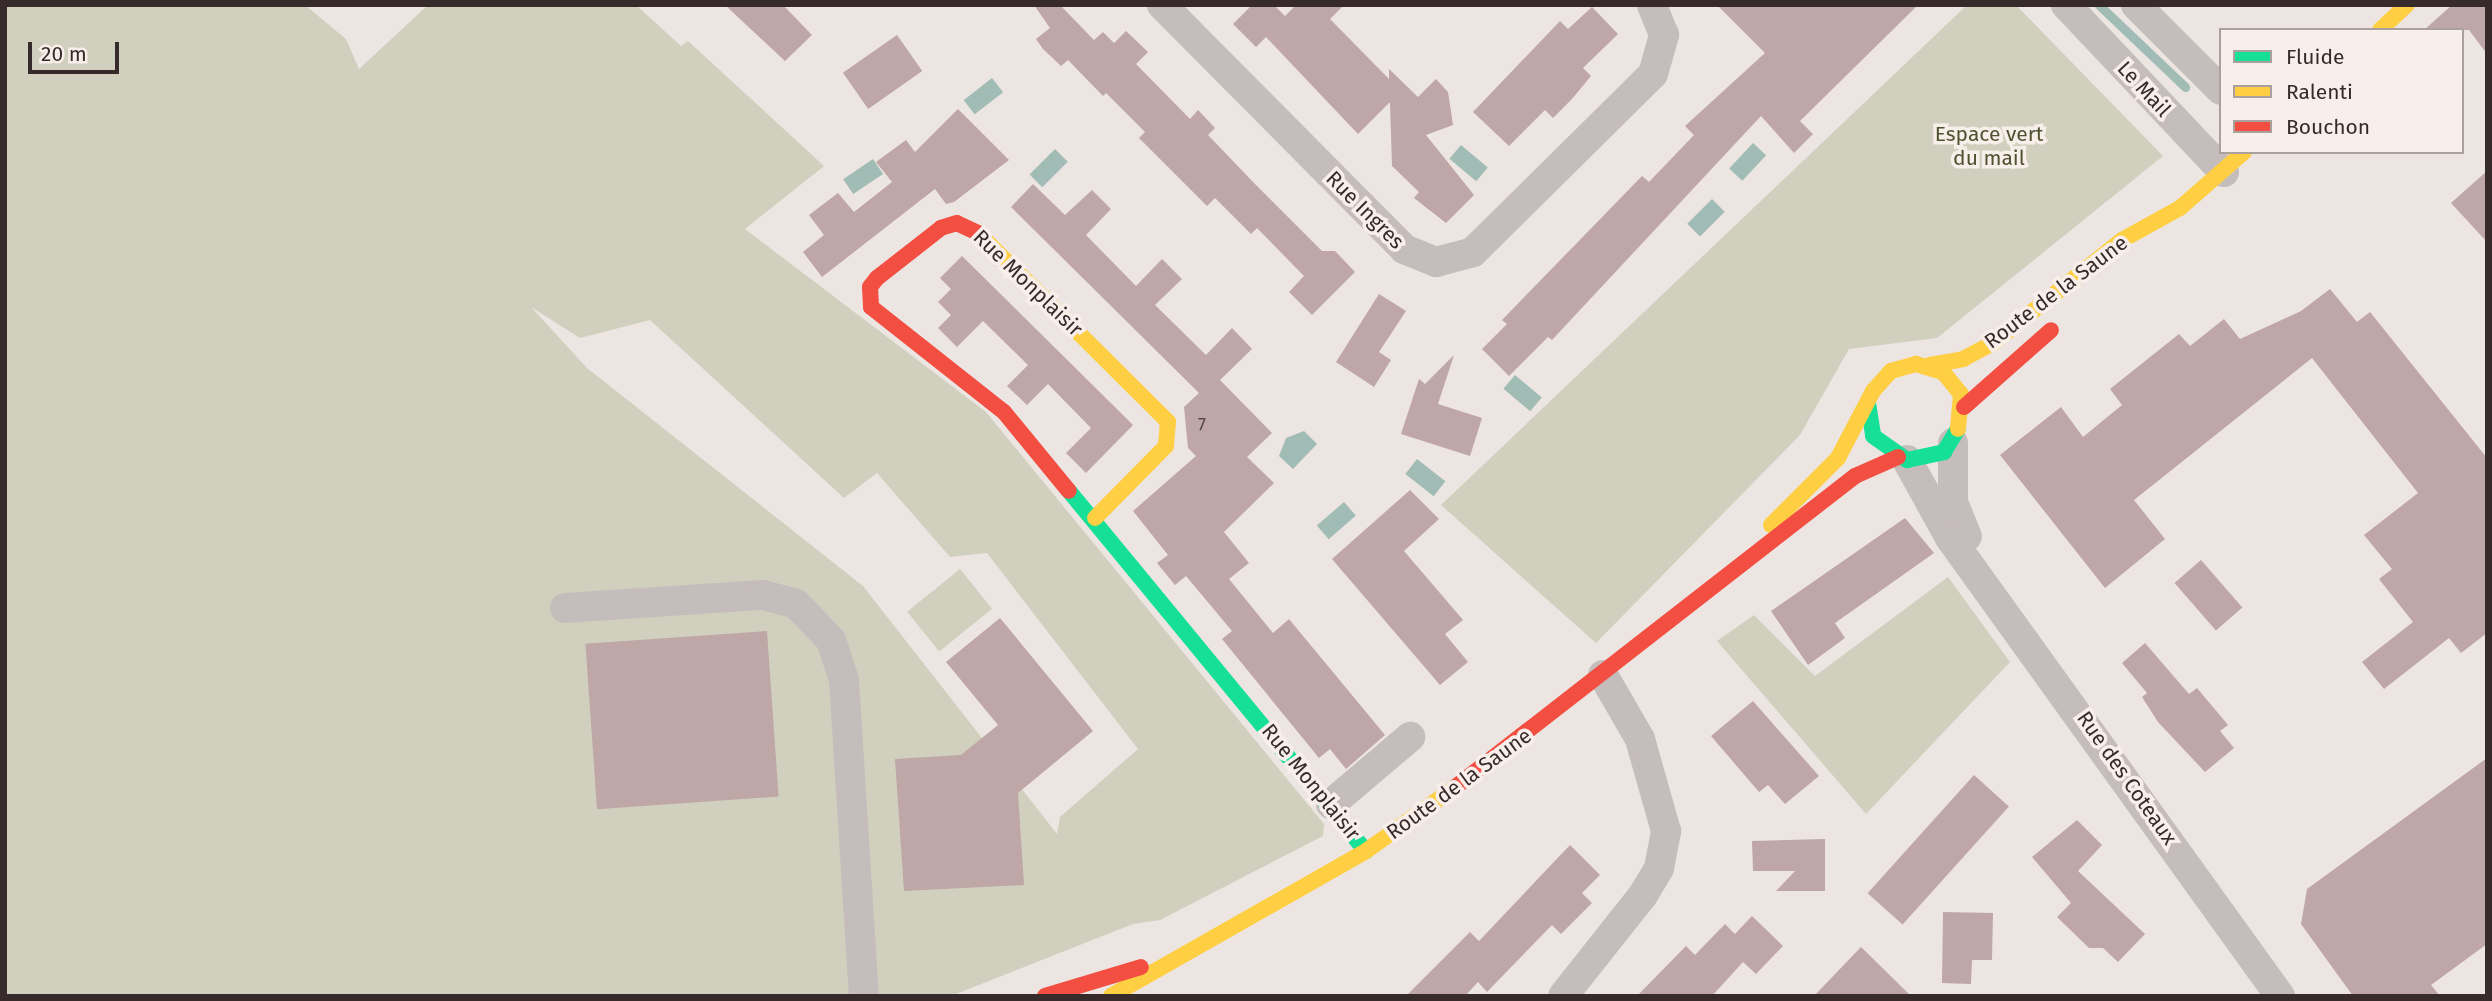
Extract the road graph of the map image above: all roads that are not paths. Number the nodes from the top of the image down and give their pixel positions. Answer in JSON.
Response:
{"nodes":[{"id":1,"x":1162,"y":5,"type":"edge"},
{"id":2,"x":1652,"y":5,"type":"edge"},
{"id":3,"x":2066,"y":5,"type":"edge"},
{"id":4,"x":2136,"y":5,"type":"edge"},
{"id":5,"x":2407,"y":5,"type":"edge"},
{"id":6,"x":2382,"y":28,"type":"edge"},
{"id":7,"x":2219,"y":88,"type":"edge"},
{"id":8,"x":2219,"y":148,"type":"edge"},
{"id":9,"x":2234,"y":162,"type":"edge"},
{"id":10,"x":2180,"y":208,"type":"junction"},
{"id":11,"x":2156,"y":241,"type":"dead end"},
{"id":12,"x":2064,"y":319,"type":"dead end"},
{"id":13,"x":1930,"y":365,"type":"junction"},
{"id":14,"x":1868,"y":403,"type":"junction"},
{"id":15,"x":1964,"y":407,"type":"junction"},
{"id":16,"x":1953,"y":443,"type":"junction"},
{"id":17,"x":1902,"y":459,"type":"junction"},
{"id":18,"x":1095,"y":518,"type":"junction"},
{"id":19,"x":1972,"y":561,"type":"junction"},
{"id":20,"x":1726,"y":572,"type":"junction"},
{"id":21,"x":565,"y":608,"type":"dead end"},
{"id":22,"x":1603,"y":675,"type":"junction"},
{"id":23,"x":1410,"y":737,"type":"dead end"},
{"id":24,"x":1331,"y":804,"type":"junction"},
{"id":25,"x":1366,"y":851,"type":"junction"},
{"id":26,"x":1167,"y":960,"type":"junction"},
{"id":27,"x":864,"y":996,"type":"edge"},
{"id":28,"x":1045,"y":996,"type":"edge"},
{"id":29,"x":1111,"y":996,"type":"edge"},
{"id":30,"x":1563,"y":996,"type":"edge"},
{"id":31,"x":2280,"y":996,"type":"edge"}],
"edges":[{"from":1,"to":2,"type":"street","name":"Rue Ingres"},
{"from":3,"to":8,"type":"street","name":"Le Mail"},
{"from":4,"to":7,"type":"street"},
{"from":5,"to":6,"type":"street"},
{"from":9,"to":10,"type":"street","name":"Route de la Saune"},
{"from":10,"to":11,"type":"street","name":"Route de la Saune"},
{"from":10,"to":13,"type":"street","name":"Route de la Saune"},
{"from":12,"to":15,"type":"street","name":"Route de la Saune"},
{"from":13,"to":14,"type":"street","name":"Route de la Saune"},
{"from":13,"to":15,"type":"street"},
{"from":14,"to":17,"type":"street"},
{"from":14,"to":20,"type":"street","name":"Route de la Saune"},
{"from":15,"to":16,"type":"street"},
{"from":16,"to":17,"type":"street","name":"Route de la Saune"},
{"from":16,"to":19,"type":"street","name":"Rue des Coteaux"},
{"from":17,"to":19,"type":"street","name":"Rue des Coteaux"},
{"from":17,"to":20,"type":"street","name":"Route de la Saune"},
{"from":18,"to":18,"type":"street","name":"Rue Monplaisir"},
{"from":18,"to":24,"type":"street","name":"Rue Monplaisir"},
{"from":19,"to":31,"type":"street","name":"Rue des Coteaux"},
{"from":20,"to":22,"type":"street","name":"Route de la Saune"},
{"from":21,"to":27,"type":"street"},
{"from":22,"to":25,"type":"street","name":"Route de la Saune"},
{"from":22,"to":30,"type":"street"},
{"from":23,"to":24,"type":"street"},
{"from":24,"to":25,"type":"street","name":"Rue Monplaisir"},
{"from":25,"to":26,"type":"street","name":"Route de la Saune"},
{"from":26,"to":28,"type":"street","name":"Route de la Saune"},
{"from":26,"to":29,"type":"street","name":"Route de la Saune"}]}
